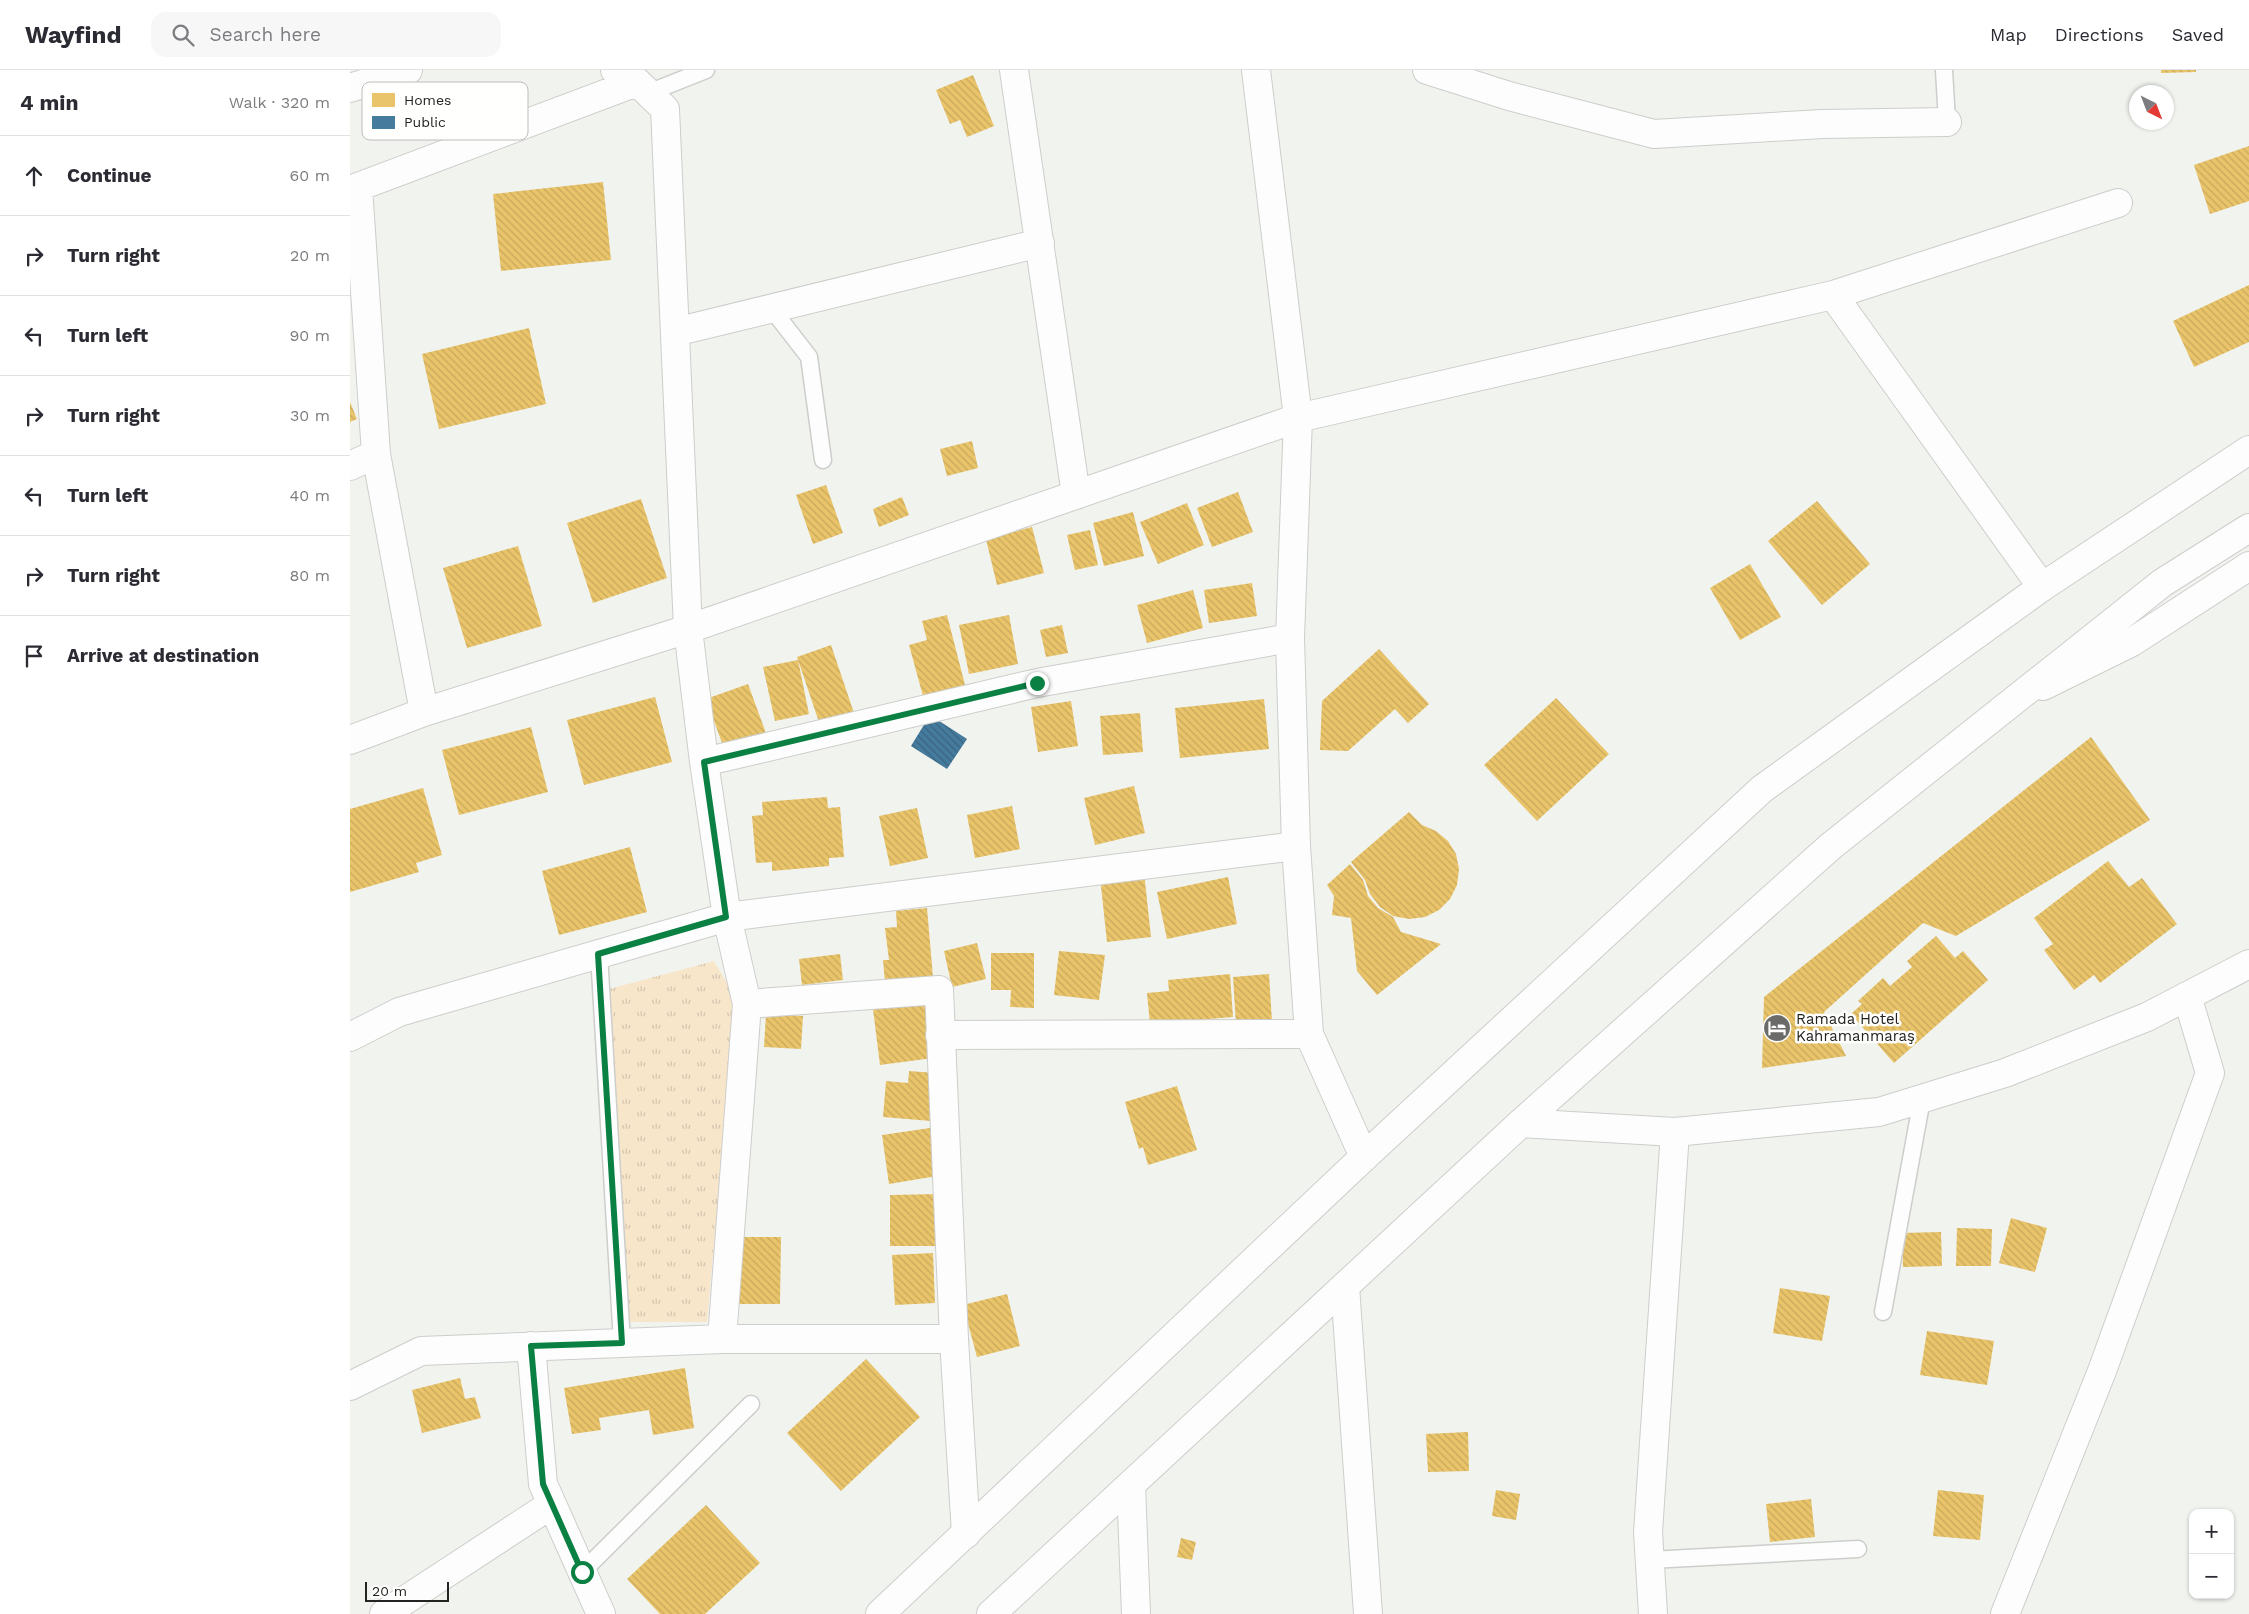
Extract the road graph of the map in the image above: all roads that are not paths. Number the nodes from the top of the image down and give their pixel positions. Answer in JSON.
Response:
{"nodes":[{"id":1,"x":408,"y":70,"type":"edge"},
{"id":2,"x":706,"y":70,"type":"edge"},
{"id":3,"x":1014,"y":70,"type":"edge"},
{"id":4,"x":1256,"y":70,"type":"edge"},
{"id":5,"x":1428,"y":70,"type":"edge"},
{"id":6,"x":1944,"y":70,"type":"edge"},
{"id":7,"x":369,"y":82,"type":"edge"},
{"id":8,"x":633,"y":82,"type":"edge"},
{"id":9,"x":362,"y":84,"type":"edge"},
{"id":10,"x":350,"y":88,"type":"edge"},
{"id":11,"x":528,"y":122,"type":"edge"},
{"id":12,"x":1947,"y":122,"type":"joint"},
{"id":13,"x":480,"y":140,"type":"edge"},
{"id":14,"x":354,"y":188,"type":"edge"},
{"id":15,"x":2118,"y":204,"type":"dead end"},
{"id":16,"x":1040,"y":243,"type":"junction"},
{"id":17,"x":1833,"y":295,"type":"junction"},
{"id":18,"x":771,"y":308,"type":"junction"},
{"id":19,"x":675,"y":332,"type":"junction"},
{"id":20,"x":1298,"y":418,"type":"junction"},
{"id":21,"x":2249,"y":450,"type":"edge"},
{"id":22,"x":376,"y":454,"type":"junction"},
{"id":23,"x":822,"y":460,"type":"dead end"},
{"id":24,"x":350,"y":466,"type":"edge"},
{"id":25,"x":1076,"y":495,"type":"junction"},
{"id":26,"x":2249,"y":528,"type":"edge"},
{"id":27,"x":2249,"y":566,"type":"edge"},
{"id":28,"x":2042,"y":587,"type":"junction"},
{"id":29,"x":688,"y":629,"type":"junction"},
{"id":30,"x":1290,"y":638,"type":"junction"},
{"id":31,"x":2017,"y":699,"type":"junction"},
{"id":32,"x":424,"y":712,"type":"junction"},
{"id":33,"x":350,"y":740,"type":"edge"},
{"id":34,"x":704,"y":762,"type":"junction"},
{"id":35,"x":1296,"y":846,"type":"junction"},
{"id":36,"x":726,"y":917,"type":"junction"},
{"id":37,"x":598,"y":954,"type":"junction"},
{"id":38,"x":2246,"y":969,"type":"edge"},
{"id":39,"x":2187,"y":996,"type":"junction"},
{"id":40,"x":747,"y":1004,"type":"junction"},
{"id":41,"x":1309,"y":1034,"type":"junction"},
{"id":42,"x":940,"y":1035,"type":"junction"},
{"id":43,"x":350,"y":1037,"type":"edge"},
{"id":44,"x":1922,"y":1099,"type":"junction"},
{"id":45,"x":1521,"y":1123,"type":"junction"},
{"id":46,"x":1675,"y":1132,"type":"junction"},
{"id":47,"x":1364,"y":1157,"type":"junction"},
{"id":48,"x":1345,"y":1286,"type":"junction"},
{"id":49,"x":1883,"y":1312,"type":"dead end"},
{"id":50,"x":722,"y":1339,"type":"junction"},
{"id":51,"x":954,"y":1339,"type":"junction"},
{"id":52,"x":622,"y":1343,"type":"junction"},
{"id":53,"x":531,"y":1346,"type":"junction"},
{"id":54,"x":350,"y":1386,"type":"edge"},
{"id":55,"x":751,"y":1404,"type":"dead end"},
{"id":56,"x":1131,"y":1485,"type":"junction"},
{"id":57,"x":552,"y":1504,"type":"junction"},
{"id":58,"x":966,"y":1534,"type":"junction"},
{"id":59,"x":1858,"y":1549,"type":"dead end"},
{"id":60,"x":1650,"y":1560,"type":"junction"},
{"id":61,"x":582,"y":1572,"type":"junction"},
{"id":62,"x":384,"y":1614,"type":"edge"},
{"id":63,"x":600,"y":1614,"type":"edge"},
{"id":64,"x":880,"y":1614,"type":"edge"},
{"id":65,"x":991,"y":1614,"type":"edge"},
{"id":66,"x":1136,"y":1614,"type":"edge"},
{"id":67,"x":1368,"y":1614,"type":"edge"},
{"id":68,"x":1653,"y":1614,"type":"edge"},
{"id":69,"x":2005,"y":1614,"type":"edge"}],
"edges":[{"from":1,"to":7,"type":"street"},
{"from":2,"to":8,"type":"lane"},
{"from":3,"to":16,"type":"street"},
{"from":4,"to":20,"type":"street"},
{"from":5,"to":12,"type":"street"},
{"from":6,"to":12,"type":"lane"},
{"from":8,"to":11,"type":"street"},
{"from":8,"to":19,"type":"street"},
{"from":9,"to":10,"type":"street"},
{"from":13,"to":14,"type":"street"},
{"from":14,"to":22,"type":"street"},
{"from":15,"to":17,"type":"street"},
{"from":16,"to":18,"type":"street"},
{"from":16,"to":25,"type":"street"},
{"from":17,"to":20,"type":"street"},
{"from":17,"to":28,"type":"street"},
{"from":18,"to":19,"type":"street"},
{"from":18,"to":23,"type":"lane"},
{"from":19,"to":29,"type":"street"},
{"from":20,"to":25,"type":"street"},
{"from":20,"to":30,"type":"street"},
{"from":21,"to":28,"type":"street"},
{"from":22,"to":24,"type":"street"},
{"from":22,"to":32,"type":"street"},
{"from":25,"to":29,"type":"street"},
{"from":26,"to":31,"type":"street"},
{"from":27,"to":31,"type":"street"},
{"from":28,"to":47,"type":"street"},
{"from":29,"to":32,"type":"street"},
{"from":29,"to":34,"type":"street"},
{"from":30,"to":34,"type":"street"},
{"from":30,"to":35,"type":"street"},
{"from":31,"to":45,"type":"street"},
{"from":32,"to":33,"type":"street"},
{"from":34,"to":36,"type":"street"},
{"from":35,"to":36,"type":"street"},
{"from":35,"to":41,"type":"street"},
{"from":36,"to":37,"type":"street"},
{"from":36,"to":40,"type":"street"},
{"from":37,"to":43,"type":"street"},
{"from":37,"to":52,"type":"lane"},
{"from":38,"to":39,"type":"street"},
{"from":39,"to":44,"type":"street"},
{"from":39,"to":69,"type":"street"},
{"from":40,"to":42,"type":"street"},
{"from":40,"to":50,"type":"street"},
{"from":41,"to":42,"type":"street"},
{"from":41,"to":47,"type":"street"},
{"from":42,"to":51,"type":"street"},
{"from":44,"to":46,"type":"street"},
{"from":44,"to":49,"type":"lane"},
{"from":45,"to":46,"type":"street"},
{"from":45,"to":48,"type":"street"},
{"from":46,"to":60,"type":"street"},
{"from":47,"to":58,"type":"street"},
{"from":48,"to":56,"type":"street"},
{"from":48,"to":67,"type":"street"},
{"from":50,"to":51,"type":"street"},
{"from":50,"to":52,"type":"street"},
{"from":51,"to":58,"type":"street"},
{"from":52,"to":53,"type":"street"},
{"from":53,"to":54,"type":"street"},
{"from":53,"to":57,"type":"street"},
{"from":55,"to":61,"type":"lane"},
{"from":56,"to":65,"type":"street"},
{"from":56,"to":66,"type":"street"},
{"from":57,"to":61,"type":"street"},
{"from":57,"to":62,"type":"street"},
{"from":58,"to":64,"type":"street"},
{"from":59,"to":60,"type":"lane"},
{"from":60,"to":68,"type":"street"},
{"from":61,"to":63,"type":"street"}]}
